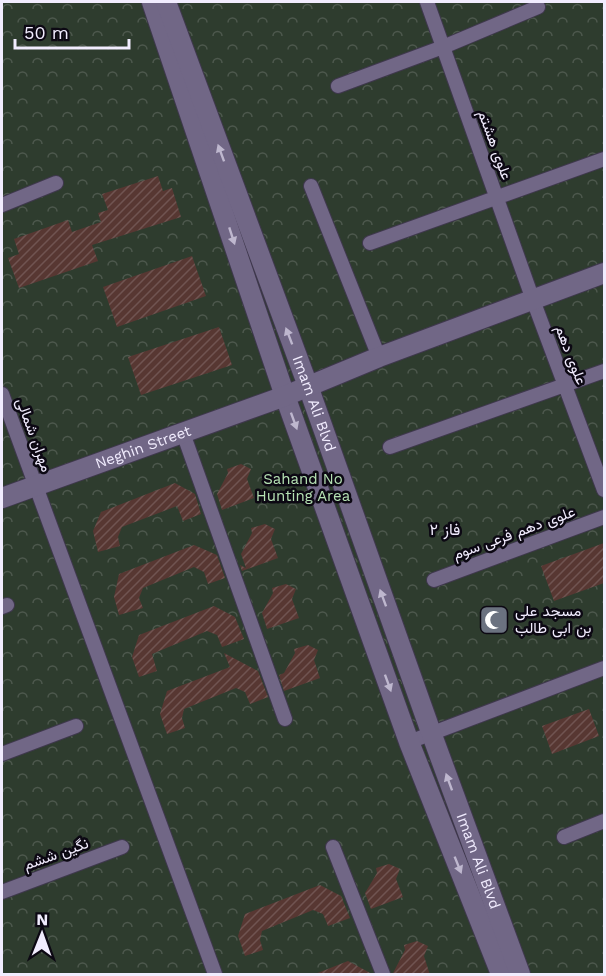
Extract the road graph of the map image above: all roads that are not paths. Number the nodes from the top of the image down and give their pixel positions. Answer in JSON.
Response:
{"nodes":[{"id":1,"x":152,"y":2,"type":"edge"},
{"id":2,"x":166,"y":2,"type":"edge"},
{"id":3,"x":427,"y":2,"type":"edge"},
{"id":4,"x":538,"y":7,"type":"dead end"},
{"id":5,"x":443,"y":47,"type":"junction"},
{"id":6,"x":338,"y":86,"type":"dead end"},
{"id":7,"x":604,"y":159,"type":"edge"},
{"id":8,"x":56,"y":183,"type":"dead end"},
{"id":9,"x":311,"y":186,"type":"dead end"},
{"id":10,"x":497,"y":198,"type":"junction"},
{"id":11,"x":2,"y":205,"type":"edge"},
{"id":12,"x":370,"y":243,"type":"dead end"},
{"id":13,"x":604,"y":273,"type":"edge"},
{"id":14,"x":533,"y":300,"type":"junction"},
{"id":15,"x":379,"y":357,"type":"junction"},
{"id":16,"x":604,"y":371,"type":"edge"},
{"id":17,"x":308,"y":386,"type":"junction"},
{"id":18,"x":565,"y":386,"type":"junction"},
{"id":19,"x":2,"y":394,"type":"edge"},
{"id":20,"x":285,"y":396,"type":"junction"},
{"id":21,"x":183,"y":433,"type":"junction"},
{"id":22,"x":390,"y":447,"type":"dead end"},
{"id":23,"x":35,"y":486,"type":"junction"},
{"id":24,"x":604,"y":490,"type":"edge"},
{"id":25,"x":2,"y":498,"type":"edge"},
{"id":26,"x":604,"y":517,"type":"edge"},
{"id":27,"x":434,"y":580,"type":"dead end"},
{"id":28,"x":604,"y":668,"type":"edge"},
{"id":29,"x":285,"y":719,"type":"dead end"},
{"id":30,"x":76,"y":726,"type":"dead end"},
{"id":31,"x":432,"y":735,"type":"junction"},
{"id":32,"x":410,"y":742,"type":"junction"},
{"id":33,"x":2,"y":754,"type":"edge"},
{"id":34,"x":604,"y":821,"type":"edge"},
{"id":35,"x":564,"y":837,"type":"dead end"},
{"id":36,"x":122,"y":847,"type":"dead end"},
{"id":37,"x":333,"y":847,"type":"dead end"},
{"id":38,"x":2,"y":892,"type":"edge"},
{"id":39,"x":214,"y":975,"type":"edge"},
{"id":40,"x":383,"y":975,"type":"edge"},
{"id":41,"x":501,"y":975,"type":"edge"},
{"id":42,"x":520,"y":975,"type":"edge"}],
"edges":[{"from":1,"to":20,"type":"street","name":"Imam Ali Blvd","one_way":true},
{"from":17,"to":2,"type":"street","name":"Imam Ali Blvd","one_way":true},
{"from":3,"to":5,"type":"street","name":"علوی هشتم"},
{"from":4,"to":5,"type":"street"},
{"from":5,"to":6,"type":"street"},
{"from":5,"to":10,"type":"street","name":"علوی هشتم"},
{"from":7,"to":10,"type":"street"},
{"from":8,"to":11,"type":"street"},
{"from":9,"to":15,"type":"street"},
{"from":10,"to":12,"type":"street"},
{"from":10,"to":14,"type":"street","name":"علوی هشتم"},
{"from":13,"to":14,"type":"street","name":"Neghin Street"},
{"from":14,"to":15,"type":"street","name":"Neghin Street"},
{"from":14,"to":18,"type":"street","name":"علوی دهم"},
{"from":15,"to":17,"type":"street","name":"Neghin Street"},
{"from":16,"to":18,"type":"street"},
{"from":17,"to":20,"type":"street","name":"Neghin Street"},
{"from":31,"to":17,"type":"street","name":"Imam Ali Blvd","one_way":true},
{"from":18,"to":22,"type":"street"},
{"from":18,"to":24,"type":"street","name":"علوی دهم"},
{"from":19,"to":23,"type":"street","name":"مهران شمالی"},
{"from":20,"to":21,"type":"street","name":"Neghin Street"},
{"from":20,"to":32,"type":"street","name":"Imam Ali Blvd","one_way":true},
{"from":21,"to":23,"type":"street","name":"Neghin Street"},
{"from":21,"to":29,"type":"street"},
{"from":23,"to":25,"type":"street","name":"Neghin Street"},
{"from":23,"to":39,"type":"street","name":"مهران شمالی"},
{"from":26,"to":27,"type":"street","name":"علوی دهم فرعی سوم"},
{"from":28,"to":31,"type":"street"},
{"from":30,"to":33,"type":"street"},
{"from":31,"to":32,"type":"street"},
{"from":42,"to":31,"type":"street","name":"Imam Ali Blvd","one_way":true},
{"from":32,"to":41,"type":"street","name":"Imam Ali Blvd","one_way":true},
{"from":34,"to":35,"type":"street"},
{"from":36,"to":38,"type":"street","name":"نگین ششم"},
{"from":37,"to":40,"type":"street"}]}
